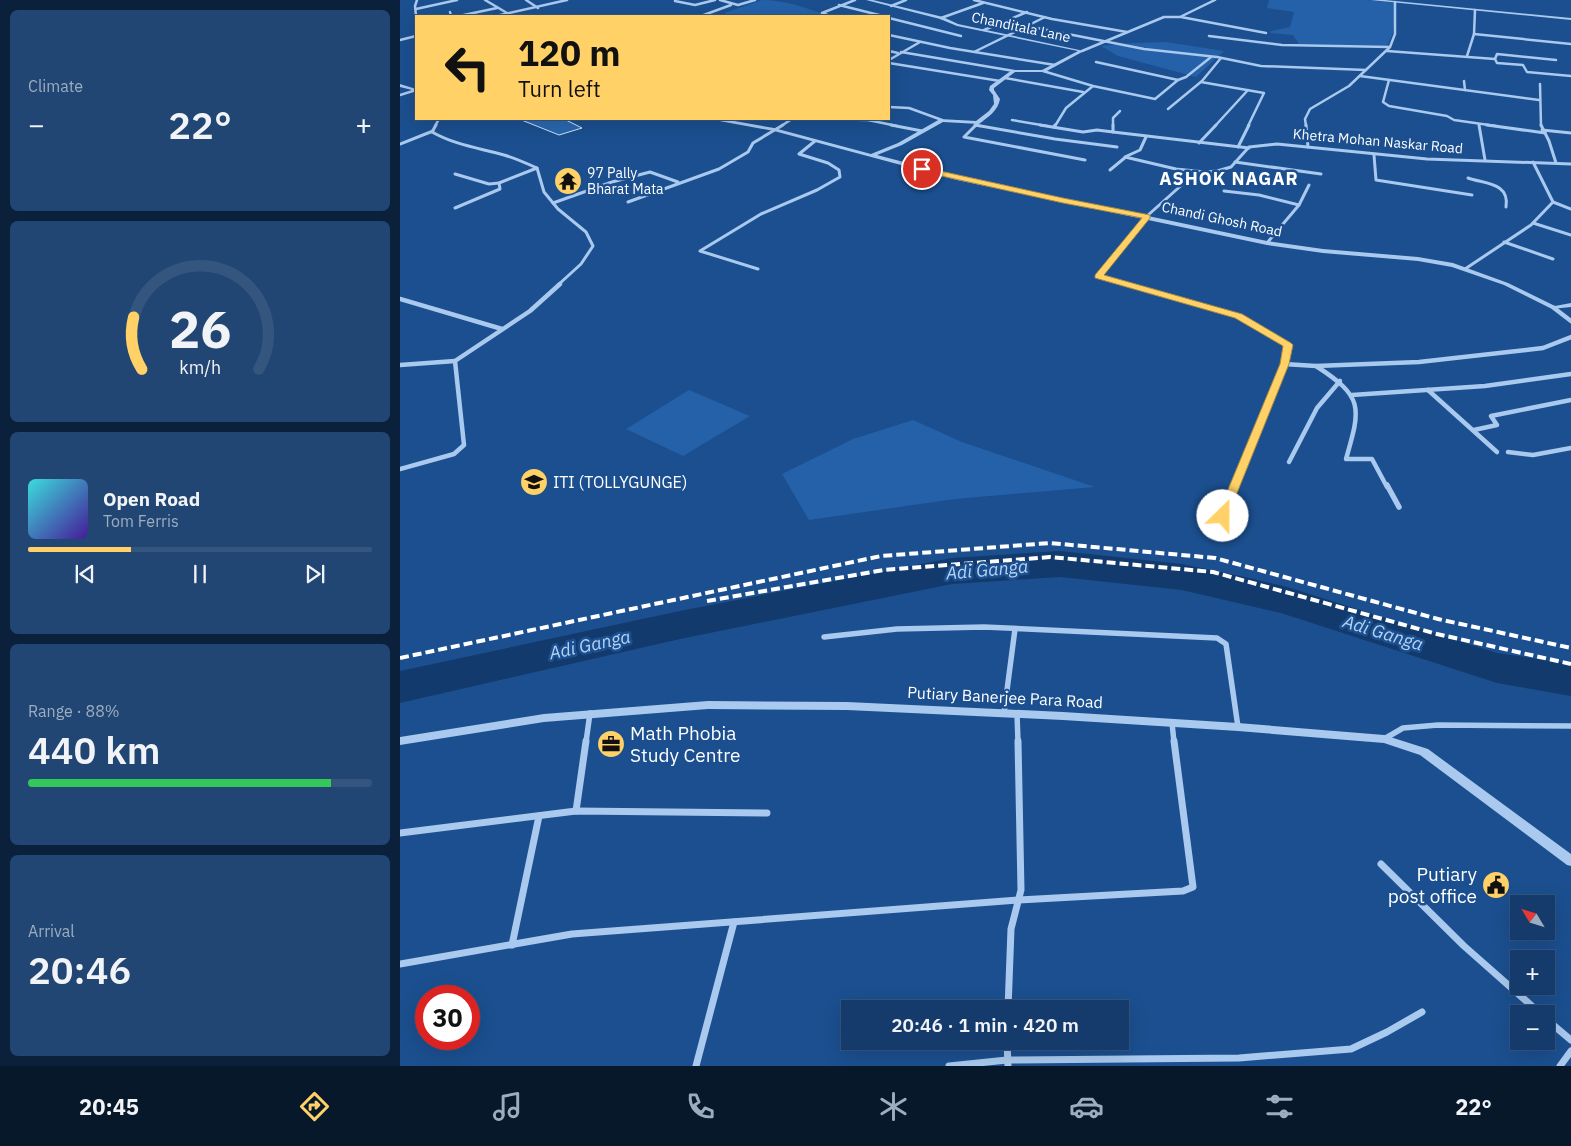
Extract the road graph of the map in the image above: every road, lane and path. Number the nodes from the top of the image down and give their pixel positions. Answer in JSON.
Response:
{"nodes":[{"id":1,"x":422,"y":0,"type":"edge"},
{"id":2,"x":456,"y":0,"type":"edge"},
{"id":3,"x":485,"y":0,"type":"edge"},
{"id":4,"x":526,"y":0,"type":"edge"},
{"id":5,"x":567,"y":0,"type":"edge"},
{"id":6,"x":716,"y":0,"type":"edge"},
{"id":7,"x":720,"y":0,"type":"edge"},
{"id":8,"x":755,"y":0,"type":"edge"},
{"id":9,"x":854,"y":0,"type":"edge"},
{"id":10,"x":868,"y":0,"type":"edge"},
{"id":11,"x":906,"y":0,"type":"edge"},
{"id":12,"x":974,"y":0,"type":"edge"},
{"id":13,"x":1215,"y":0,"type":"edge"},
{"id":14,"x":1372,"y":0,"type":"edge"},
{"id":15,"x":417,"y":1,"type":"edge"},
{"id":16,"x":675,"y":1,"type":"edge"},
{"id":17,"x":1396,"y":2,"type":"junction"},
{"id":18,"x":983,"y":3,"type":"junction"},
{"id":19,"x":732,"y":4,"type":"junction"},
{"id":20,"x":840,"y":5,"type":"junction"},
{"id":21,"x":891,"y":6,"type":"junction"},
{"id":22,"x":497,"y":8,"type":"junction"},
{"id":23,"x":538,"y":8,"type":"junction"},
{"id":24,"x":416,"y":9,"type":"junction"},
{"id":25,"x":1475,"y":10,"type":"junction"},
{"id":26,"x":1027,"y":12,"type":"junction"},
{"id":27,"x":507,"y":14,"type":"junction"},
{"id":28,"x":416,"y":15,"type":"edge"},
{"id":29,"x":464,"y":15,"type":"edge"},
{"id":30,"x":502,"y":15,"type":"edge"},
{"id":31,"x":703,"y":15,"type":"edge"},
{"id":32,"x":827,"y":15,"type":"edge"},
{"id":33,"x":879,"y":15,"type":"edge"},
{"id":34,"x":1046,"y":17,"type":"junction"},
{"id":35,"x":1180,"y":17,"type":"junction"},
{"id":36,"x":890,"y":18,"type":"edge"},
{"id":37,"x":941,"y":18,"type":"junction"},
{"id":38,"x":1571,"y":19,"type":"edge"},
{"id":39,"x":1026,"y":26,"type":"junction"},
{"id":40,"x":984,"y":30,"type":"junction"},
{"id":41,"x":1127,"y":32,"type":"junction"},
{"id":42,"x":1266,"y":33,"type":"dead end"},
{"id":43,"x":1474,"y":34,"type":"junction"},
{"id":44,"x":890,"y":35,"type":"edge"},
{"id":45,"x":1007,"y":35,"type":"junction"},
{"id":46,"x":415,"y":36,"type":"edge"},
{"id":47,"x":961,"y":36,"type":"dead end"},
{"id":48,"x":1209,"y":36,"type":"dead end"},
{"id":49,"x":400,"y":40,"type":"edge"},
{"id":50,"x":1105,"y":41,"type":"junction"},
{"id":51,"x":921,"y":42,"type":"junction"},
{"id":52,"x":1571,"y":44,"type":"edge"},
{"id":53,"x":1390,"y":47,"type":"junction"},
{"id":54,"x":890,"y":51,"type":"edge"},
{"id":55,"x":1082,"y":51,"type":"junction"},
{"id":56,"x":974,"y":52,"type":"junction"},
{"id":57,"x":1387,"y":52,"type":"junction"},
{"id":58,"x":900,"y":53,"type":"junction"},
{"id":59,"x":1467,"y":56,"type":"junction"},
{"id":60,"x":1211,"y":57,"type":"junction"},
{"id":61,"x":1221,"y":58,"type":"junction"},
{"id":62,"x":1495,"y":59,"type":"junction"},
{"id":63,"x":890,"y":60,"type":"edge"},
{"id":64,"x":1556,"y":60,"type":"dead end"},
{"id":65,"x":890,"y":61,"type":"edge"},
{"id":66,"x":1096,"y":62,"type":"dead end"},
{"id":67,"x":1055,"y":65,"type":"junction"},
{"id":68,"x":1366,"y":70,"type":"junction"},
{"id":69,"x":1043,"y":71,"type":"junction"},
{"id":70,"x":1014,"y":72,"type":"junction"},
{"id":71,"x":1360,"y":76,"type":"junction"},
{"id":72,"x":1571,"y":76,"type":"edge"},
{"id":73,"x":1003,"y":79,"type":"junction"},
{"id":74,"x":1178,"y":80,"type":"junction"},
{"id":75,"x":1389,"y":80,"type":"junction"},
{"id":76,"x":1464,"y":81,"type":"dead end"},
{"id":77,"x":1201,"y":82,"type":"junction"},
{"id":78,"x":1540,"y":84,"type":"dead end"},
{"id":79,"x":400,"y":85,"type":"edge"},
{"id":80,"x":1092,"y":86,"type":"junction"},
{"id":81,"x":415,"y":90,"type":"edge"},
{"id":82,"x":415,"y":90,"type":"edge"},
{"id":83,"x":1248,"y":90,"type":"junction"},
{"id":84,"x":1465,"y":90,"type":"junction"},
{"id":85,"x":1083,"y":92,"type":"junction"},
{"id":86,"x":400,"y":95,"type":"edge"},
{"id":87,"x":1539,"y":100,"type":"junction"},
{"id":88,"x":890,"y":106,"type":"edge"},
{"id":89,"x":1168,"y":109,"type":"dead end"},
{"id":90,"x":1120,"y":111,"type":"dead end"},
{"id":91,"x":438,"y":120,"type":"edge"},
{"id":92,"x":721,"y":120,"type":"edge"},
{"id":93,"x":790,"y":120,"type":"edge"},
{"id":94,"x":868,"y":120,"type":"edge"},
{"id":95,"x":942,"y":120,"type":"junction"},
{"id":96,"x":1012,"y":120,"type":"dead end"},
{"id":97,"x":976,"y":124,"type":"junction"},
{"id":98,"x":1480,"y":125,"type":"junction"},
{"id":99,"x":1054,"y":127,"type":"junction"},
{"id":100,"x":774,"y":130,"type":"junction"},
{"id":101,"x":1542,"y":130,"type":"junction"},
{"id":102,"x":433,"y":131,"type":"junction"},
{"id":103,"x":922,"y":131,"type":"junction"},
{"id":104,"x":1113,"y":132,"type":"junction"},
{"id":105,"x":1571,"y":133,"type":"edge"},
{"id":106,"x":1545,"y":134,"type":"junction"},
{"id":107,"x":1146,"y":136,"type":"junction"},
{"id":108,"x":815,"y":141,"type":"junction"},
{"id":109,"x":1199,"y":143,"type":"junction"},
{"id":110,"x":400,"y":144,"type":"edge"},
{"id":111,"x":1117,"y":147,"type":"dead end"},
{"id":112,"x":1238,"y":147,"type":"junction"},
{"id":113,"x":1308,"y":147,"type":"junction"},
{"id":114,"x":1249,"y":148,"type":"junction"},
{"id":115,"x":1374,"y":155,"type":"junction"},
{"id":116,"x":870,"y":156,"type":"junction"},
{"id":117,"x":1125,"y":157,"type":"junction"},
{"id":118,"x":1085,"y":160,"type":"dead end"},
{"id":119,"x":1485,"y":160,"type":"junction"},
{"id":120,"x":1235,"y":162,"type":"junction"},
{"id":121,"x":1532,"y":162,"type":"junction"},
{"id":122,"x":1556,"y":163,"type":"junction"},
{"id":123,"x":1571,"y":164,"type":"edge"},
{"id":124,"x":537,"y":168,"type":"junction"},
{"id":125,"x":1110,"y":170,"type":"dead end"},
{"id":126,"x":1193,"y":171,"type":"junction"},
{"id":127,"x":455,"y":174,"type":"dead end"},
{"id":128,"x":1321,"y":174,"type":"dead end"},
{"id":129,"x":1468,"y":178,"type":"dead end"},
{"id":130,"x":678,"y":182,"type":"junction"},
{"id":131,"x":500,"y":183,"type":"junction"},
{"id":132,"x":1308,"y":185,"type":"dead end"},
{"id":133,"x":1224,"y":190,"type":"dead end"},
{"id":134,"x":1472,"y":195,"type":"dead end"},
{"id":135,"x":628,"y":202,"type":"dead end"},
{"id":136,"x":1553,"y":202,"type":"junction"},
{"id":137,"x":553,"y":203,"type":"junction"},
{"id":138,"x":1299,"y":205,"type":"junction"},
{"id":139,"x":1506,"y":207,"type":"dead end"},
{"id":140,"x":456,"y":208,"type":"dead end"},
{"id":141,"x":1571,"y":209,"type":"edge"},
{"id":142,"x":1147,"y":216,"type":"junction"},
{"id":143,"x":1533,"y":223,"type":"junction"},
{"id":144,"x":1571,"y":235,"type":"edge"},
{"id":145,"x":1267,"y":242,"type":"junction"},
{"id":146,"x":1504,"y":242,"type":"junction"},
{"id":147,"x":1552,"y":259,"type":"dead end"},
{"id":148,"x":758,"y":269,"type":"dead end"},
{"id":149,"x":1465,"y":270,"type":"junction"},
{"id":150,"x":400,"y":299,"type":"edge"},
{"id":151,"x":1571,"y":305,"type":"edge"},
{"id":152,"x":1554,"y":308,"type":"junction"},
{"id":153,"x":1571,"y":320,"type":"edge"},
{"id":154,"x":502,"y":329,"type":"junction"},
{"id":155,"x":1571,"y":337,"type":"edge"},
{"id":156,"x":455,"y":361,"type":"junction"},
{"id":157,"x":1284,"y":364,"type":"junction"},
{"id":158,"x":400,"y":365,"type":"edge"},
{"id":159,"x":1316,"y":366,"type":"junction"},
{"id":160,"x":1571,"y":374,"type":"edge"},
{"id":161,"x":1340,"y":381,"type":"junction"},
{"id":162,"x":1427,"y":390,"type":"junction"},
{"id":163,"x":1352,"y":395,"type":"junction"},
{"id":164,"x":1571,"y":400,"type":"edge"},
{"id":165,"x":1474,"y":430,"type":"junction"},
{"id":166,"x":1571,"y":448,"type":"edge"},
{"id":167,"x":1497,"y":452,"type":"dead end"},
{"id":168,"x":1508,"y":452,"type":"dead end"},
{"id":169,"x":1289,"y":462,"type":"dead end"},
{"id":170,"x":400,"y":469,"type":"edge"},
{"id":171,"x":1399,"y":507,"type":"dead end"},
{"id":172,"x":1223,"y":516,"type":"dead end"},
{"id":173,"x":1015,"y":629,"type":"junction"},
{"id":174,"x":824,"y":637,"type":"dead end"},
{"id":175,"x":590,"y":713,"type":"junction"},
{"id":176,"x":1004,"y":713,"type":"junction"},
{"id":177,"x":1017,"y":714,"type":"junction"},
{"id":178,"x":1172,"y":723,"type":"junction"},
{"id":179,"x":1571,"y":726,"type":"edge"},
{"id":180,"x":1238,"y":727,"type":"junction"},
{"id":181,"x":1384,"y":739,"type":"junction"},
{"id":182,"x":400,"y":741,"type":"edge"},
{"id":183,"x":576,"y":811,"type":"junction"},
{"id":184,"x":767,"y":813,"type":"dead end"},
{"id":185,"x":539,"y":816,"type":"junction"},
{"id":186,"x":400,"y":833,"type":"edge"},
{"id":187,"x":1571,"y":861,"type":"edge"},
{"id":188,"x":1382,"y":864,"type":"dead end"},
{"id":189,"x":1019,"y":900,"type":"junction"},
{"id":190,"x":734,"y":922,"type":"junction"},
{"id":191,"x":512,"y":944,"type":"junction"},
{"id":192,"x":400,"y":964,"type":"edge"},
{"id":193,"x":1008,"y":1000,"type":"edge"},
{"id":194,"x":1531,"y":1005,"type":"edge"},
{"id":195,"x":1422,"y":1012,"type":"dead end"},
{"id":196,"x":1555,"y":1027,"type":"edge"},
{"id":197,"x":1571,"y":1040,"type":"edge"},
{"id":198,"x":1007,"y":1050,"type":"edge"},
{"id":199,"x":1571,"y":1051,"type":"edge"},
{"id":200,"x":1007,"y":1063,"type":"edge"},
{"id":201,"x":696,"y":1066,"type":"edge"},
{"id":202,"x":948,"y":1066,"type":"edge"},
{"id":203,"x":1560,"y":1066,"type":"edge"}],
"edges":[{"from":1,"to":15,"type":"street"},
{"from":2,"to":24,"type":"street"},
{"from":3,"to":22,"type":"street"},
{"from":4,"to":23,"type":"street"},
{"from":5,"to":23,"type":"street"},
{"from":6,"to":16,"type":"street"},
{"from":7,"to":19,"type":"street"},
{"from":8,"to":19,"type":"street"},
{"from":9,"to":20,"type":"street"},
{"from":10,"to":21,"type":"street","name":"Chanditala Lane"},
{"from":11,"to":21,"type":"street"},
{"from":12,"to":18,"type":"street"},
{"from":13,"to":35,"type":"street"},
{"from":14,"to":17,"type":"street"},
{"from":15,"to":24,"type":"street"},
{"from":17,"to":25,"type":"street"},
{"from":17,"to":53,"type":"street"},
{"from":18,"to":26,"type":"street"},
{"from":18,"to":37,"type":"street"},
{"from":19,"to":31,"type":"street"},
{"from":20,"to":32,"type":"street"},
{"from":20,"to":33,"type":"street"},
{"from":21,"to":37,"type":"street","name":"Chanditala Lane"},
{"from":22,"to":27,"type":"street"},
{"from":22,"to":29,"type":"street"},
{"from":23,"to":27,"type":"street"},
{"from":24,"to":28,"type":"street"},
{"from":25,"to":38,"type":"street"},
{"from":25,"to":43,"type":"street"},
{"from":26,"to":34,"type":"street"},
{"from":26,"to":40,"type":"street"},
{"from":27,"to":30,"type":"street"},
{"from":34,"to":39,"type":"street"},
{"from":34,"to":41,"type":"street"},
{"from":35,"to":41,"type":"street"},
{"from":35,"to":42,"type":"street"},
{"from":36,"to":47,"type":"street"},
{"from":37,"to":40,"type":"street","name":"Chanditala Lane"},
{"from":39,"to":45,"type":"street"},
{"from":39,"to":50,"type":"street"},
{"from":40,"to":45,"type":"street","name":"Chanditala Lane"},
{"from":41,"to":50,"type":"street"},
{"from":43,"to":52,"type":"street"},
{"from":43,"to":59,"type":"street"},
{"from":44,"to":51,"type":"street"},
{"from":45,"to":55,"type":"street","name":"Chanditala Lane"},
{"from":45,"to":56,"type":"street"},
{"from":46,"to":49,"type":"street"},
{"from":48,"to":53,"type":"street"},
{"from":50,"to":55,"type":"street"},
{"from":50,"to":60,"type":"street"},
{"from":51,"to":56,"type":"street"},
{"from":51,"to":58,"type":"street"},
{"from":53,"to":57,"type":"street"},
{"from":54,"to":58,"type":"street"},
{"from":55,"to":67,"type":"street"},
{"from":56,"to":67,"type":"street"},
{"from":57,"to":59,"type":"street"},
{"from":57,"to":68,"type":"street"},
{"from":58,"to":63,"type":"street"},
{"from":58,"to":70,"type":"street"},
{"from":59,"to":62,"type":"street"},
{"from":60,"to":61,"type":"street"},
{"from":60,"to":74,"type":"street"},
{"from":61,"to":68,"type":"street"},
{"from":61,"to":77,"type":"street"},
{"from":62,"to":64,"type":"street"},
{"from":62,"to":72,"type":"street"},
{"from":65,"to":73,"type":"street"},
{"from":66,"to":74,"type":"street"},
{"from":67,"to":69,"type":"street"},
{"from":68,"to":71,"type":"street"},
{"from":69,"to":70,"type":"street"},
{"from":69,"to":80,"type":"street"},
{"from":70,"to":73,"type":"street"},
{"from":71,"to":75,"type":"street"},
{"from":71,"to":113,"type":"street"},
{"from":73,"to":85,"type":"street"},
{"from":73,"to":97,"type":"street"},
{"from":74,"to":80,"type":"street"},
{"from":75,"to":84,"type":"street"},
{"from":75,"to":98,"type":"street"},
{"from":76,"to":84,"type":"street"},
{"from":77,"to":83,"type":"street"},
{"from":77,"to":89,"type":"street"},
{"from":78,"to":87,"type":"street"},
{"from":79,"to":81,"type":"street"},
{"from":80,"to":85,"type":"street"},
{"from":82,"to":86,"type":"street"},
{"from":83,"to":109,"type":"street"},
{"from":83,"to":112,"type":"street"},
{"from":84,"to":87,"type":"street"},
{"from":85,"to":99,"type":"street"},
{"from":87,"to":101,"type":"street"},
{"from":88,"to":95,"type":"street"},
{"from":90,"to":104,"type":"street"},
{"from":91,"to":102,"type":"street"},
{"from":92,"to":100,"type":"street","name":"Chandi Ghosh Road"},
{"from":93,"to":100,"type":"street"},
{"from":94,"to":103,"type":"street"},
{"from":95,"to":97,"type":"street"},
{"from":95,"to":103,"type":"street"},
{"from":96,"to":99,"type":"street","name":"Khetra Mohan Naskar Road"},
{"from":97,"to":111,"type":"street"},
{"from":97,"to":118,"type":"street"},
{"from":98,"to":106,"type":"street"},
{"from":98,"to":119,"type":"street"},
{"from":99,"to":104,"type":"street","name":"Khetra Mohan Naskar Road"},
{"from":100,"to":108,"type":"street","name":"Chandi Ghosh Road"},
{"from":100,"to":130,"type":"street"},
{"from":101,"to":105,"type":"street"},
{"from":101,"to":106,"type":"street"},
{"from":102,"to":110,"type":"street"},
{"from":102,"to":124,"type":"street"},
{"from":103,"to":116,"type":"street"},
{"from":104,"to":107,"type":"street","name":"Khetra Mohan Naskar Road"},
{"from":106,"to":122,"type":"street"},
{"from":107,"to":109,"type":"street","name":"Khetra Mohan Naskar Road"},
{"from":107,"to":117,"type":"street"},
{"from":108,"to":116,"type":"street","name":"Chandi Ghosh Road"},
{"from":108,"to":148,"type":"street"},
{"from":109,"to":112,"type":"street","name":"Khetra Mohan Naskar Road"},
{"from":112,"to":114,"type":"street","name":"Khetra Mohan Naskar Road"},
{"from":113,"to":114,"type":"street","name":"Khetra Mohan Naskar Road"},
{"from":113,"to":115,"type":"street","name":"Khetra Mohan Naskar Road"},
{"from":114,"to":120,"type":"street"},
{"from":115,"to":119,"type":"street","name":"Khetra Mohan Naskar Road"},
{"from":115,"to":134,"type":"street"},
{"from":116,"to":142,"type":"street","name":"Chandi Ghosh Road"},
{"from":117,"to":125,"type":"street"},
{"from":117,"to":126,"type":"street"},
{"from":119,"to":121,"type":"street","name":"Khetra Mohan Naskar Road"},
{"from":120,"to":126,"type":"street"},
{"from":120,"to":128,"type":"street"},
{"from":121,"to":122,"type":"street","name":"Khetra Mohan Naskar Road"},
{"from":121,"to":136,"type":"street"},
{"from":122,"to":123,"type":"street","name":"Khetra Mohan Naskar Road"},
{"from":124,"to":131,"type":"street"},
{"from":124,"to":137,"type":"street"},
{"from":126,"to":142,"type":"street"},
{"from":127,"to":131,"type":"street"},
{"from":129,"to":139,"type":"street"},
{"from":130,"to":135,"type":"street"},
{"from":130,"to":137,"type":"street"},
{"from":131,"to":140,"type":"street"},
{"from":132,"to":138,"type":"street"},
{"from":133,"to":138,"type":"street"},
{"from":136,"to":141,"type":"street"},
{"from":136,"to":143,"type":"street"},
{"from":137,"to":154,"type":"street"},
{"from":138,"to":145,"type":"street"},
{"from":142,"to":145,"type":"street","name":"Chandi Ghosh Road"},
{"from":142,"to":157,"type":"street"},
{"from":143,"to":144,"type":"street"},
{"from":143,"to":146,"type":"street"},
{"from":145,"to":149,"type":"street","name":"Chandi Ghosh Road"},
{"from":146,"to":147,"type":"street"},
{"from":146,"to":149,"type":"street"},
{"from":149,"to":152,"type":"street","name":"Chandi Ghosh Road"},
{"from":150,"to":154,"type":"street"},
{"from":151,"to":152,"type":"street"},
{"from":152,"to":153,"type":"street","name":"Chandi Ghosh Road"},
{"from":154,"to":156,"type":"street"},
{"from":155,"to":159,"type":"street"},
{"from":156,"to":158,"type":"street"},
{"from":156,"to":170,"type":"street"},
{"from":157,"to":159,"type":"street"},
{"from":157,"to":172,"type":"street"},
{"from":159,"to":161,"type":"street"},
{"from":160,"to":162,"type":"street"},
{"from":161,"to":163,"type":"street"},
{"from":161,"to":169,"type":"street"},
{"from":162,"to":163,"type":"street"},
{"from":162,"to":165,"type":"street"},
{"from":163,"to":171,"type":"street"},
{"from":164,"to":165,"type":"street"},
{"from":165,"to":167,"type":"street"},
{"from":166,"to":168,"type":"street"},
{"from":173,"to":174,"type":"street"},
{"from":173,"to":176,"type":"street"},
{"from":173,"to":180,"type":"street"},
{"from":175,"to":176,"type":"street","name":"Putiary Banerjee Para Road"},
{"from":175,"to":182,"type":"street","name":"Putiary Banerjee Para Road"},
{"from":175,"to":183,"type":"street"},
{"from":176,"to":177,"type":"street","name":"Putiary Banerjee Para Road"},
{"from":177,"to":178,"type":"street","name":"Putiary Banerjee Para Road"},
{"from":177,"to":189,"type":"street"},
{"from":178,"to":180,"type":"street","name":"Putiary Banerjee Para Road"},
{"from":178,"to":189,"type":"street"},
{"from":179,"to":181,"type":"street"},
{"from":180,"to":181,"type":"street","name":"Putiary Banerjee Para Road"},
{"from":181,"to":187,"type":"street","name":"Putiary Banerjee Para Road"},
{"from":183,"to":184,"type":"street"},
{"from":183,"to":185,"type":"street"},
{"from":185,"to":186,"type":"street"},
{"from":185,"to":191,"type":"street"},
{"from":188,"to":194,"type":"street"},
{"from":189,"to":190,"type":"street"},
{"from":189,"to":193,"type":"street"},
{"from":190,"to":191,"type":"street"},
{"from":190,"to":201,"type":"street"},
{"from":191,"to":192,"type":"street"},
{"from":195,"to":200,"type":"street"},
{"from":196,"to":197,"type":"street"},
{"from":198,"to":200,"type":"street"},
{"from":199,"to":203,"type":"street"},
{"from":200,"to":202,"type":"street"}]}
